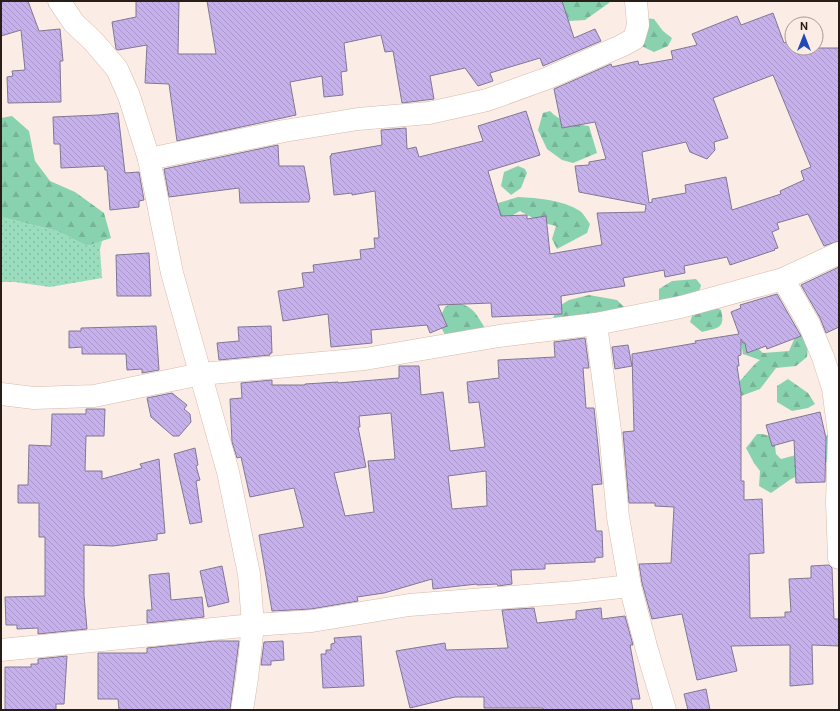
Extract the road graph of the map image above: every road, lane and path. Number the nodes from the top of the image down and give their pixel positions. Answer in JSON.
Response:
{"nodes":[{"id":1,"x":59,"y":1,"type":"edge"},
{"id":2,"x":636,"y":1,"type":"edge"},
{"id":3,"x":149,"y":159,"type":"junction"},
{"id":4,"x":839,"y":253,"type":"edge"},
{"id":5,"x":783,"y":279,"type":"junction"},
{"id":6,"x":596,"y":324,"type":"junction"},
{"id":7,"x":201,"y":374,"type":"junction"},
{"id":8,"x":1,"y":394,"type":"edge"},
{"id":9,"x":839,"y":558,"type":"edge"},
{"id":10,"x":630,"y":586,"type":"junction"},
{"id":11,"x":253,"y":625,"type":"junction"},
{"id":12,"x":1,"y":650,"type":"edge"},
{"id":13,"x":242,"y":710,"type":"edge"},
{"id":14,"x":665,"y":710,"type":"edge"}],
"edges":[{"from":1,"to":3,"type":"street"},
{"from":2,"to":3,"type":"street"},
{"from":3,"to":7,"type":"street"},
{"from":4,"to":5,"type":"street"},
{"from":5,"to":6,"type":"street"},
{"from":5,"to":9,"type":"street"},
{"from":6,"to":7,"type":"street"},
{"from":6,"to":10,"type":"street"},
{"from":7,"to":8,"type":"street"},
{"from":7,"to":11,"type":"street"},
{"from":10,"to":11,"type":"street"},
{"from":10,"to":14,"type":"street"},
{"from":11,"to":12,"type":"street"},
{"from":11,"to":13,"type":"street"}]}
